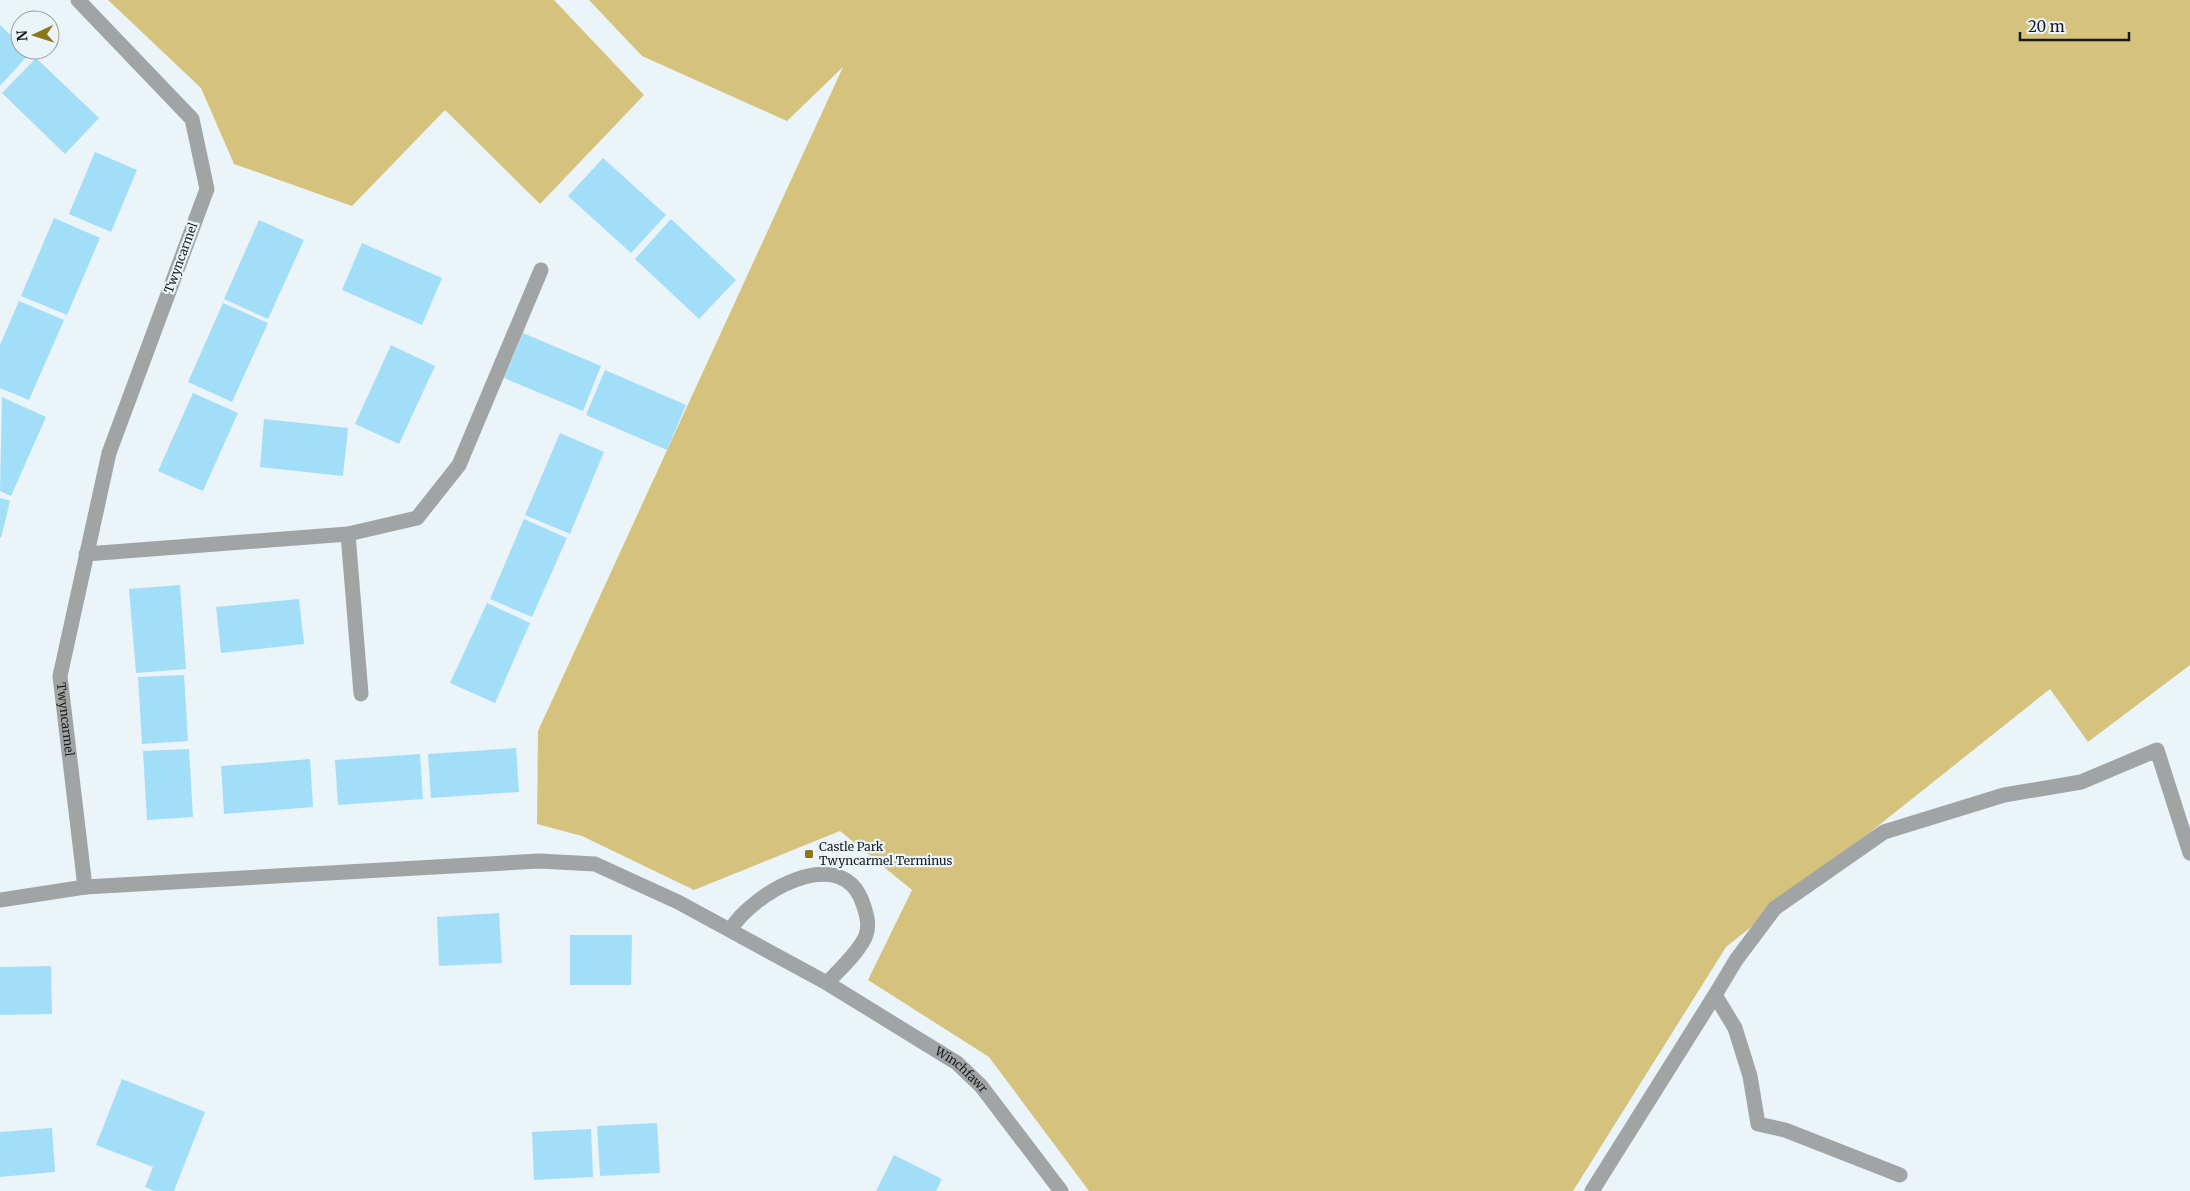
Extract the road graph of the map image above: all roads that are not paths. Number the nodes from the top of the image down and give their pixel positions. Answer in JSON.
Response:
{"nodes":[{"id":1,"x":78,"y":0,"type":"edge"},
{"id":2,"x":541,"y":270,"type":"dead end"},
{"id":3,"x":348,"y":534,"type":"junction"},
{"id":4,"x":86,"y":554,"type":"junction"},
{"id":5,"x":361,"y":694,"type":"dead end"},
{"id":6,"x":2190,"y":854,"type":"edge"},
{"id":7,"x":84,"y":887,"type":"junction"},
{"id":8,"x":0,"y":900,"type":"edge"},
{"id":9,"x":731,"y":929,"type":"junction"},
{"id":10,"x":828,"y":983,"type":"junction"},
{"id":11,"x":1715,"y":996,"type":"junction"},
{"id":12,"x":1900,"y":1175,"type":"dead end"},
{"id":13,"x":1062,"y":1191,"type":"edge"},
{"id":14,"x":1592,"y":1191,"type":"edge"}],
"edges":[{"from":1,"to":4,"type":"street","name":"Twyncarmel"},
{"from":2,"to":3,"type":"street"},
{"from":3,"to":4,"type":"street"},
{"from":3,"to":5,"type":"street"},
{"from":4,"to":7,"type":"street","name":"Twyncarmel"},
{"from":6,"to":11,"type":"street"},
{"from":7,"to":8,"type":"street","name":"Winchfawr"},
{"from":7,"to":9,"type":"street","name":"Winchfawr"},
{"from":9,"to":10,"type":"street","name":"Winchfawr"},
{"from":9,"to":10,"type":"street"},
{"from":10,"to":13,"type":"street","name":"Winchfawr"},
{"from":11,"to":12,"type":"street"},
{"from":11,"to":14,"type":"street"}]}
